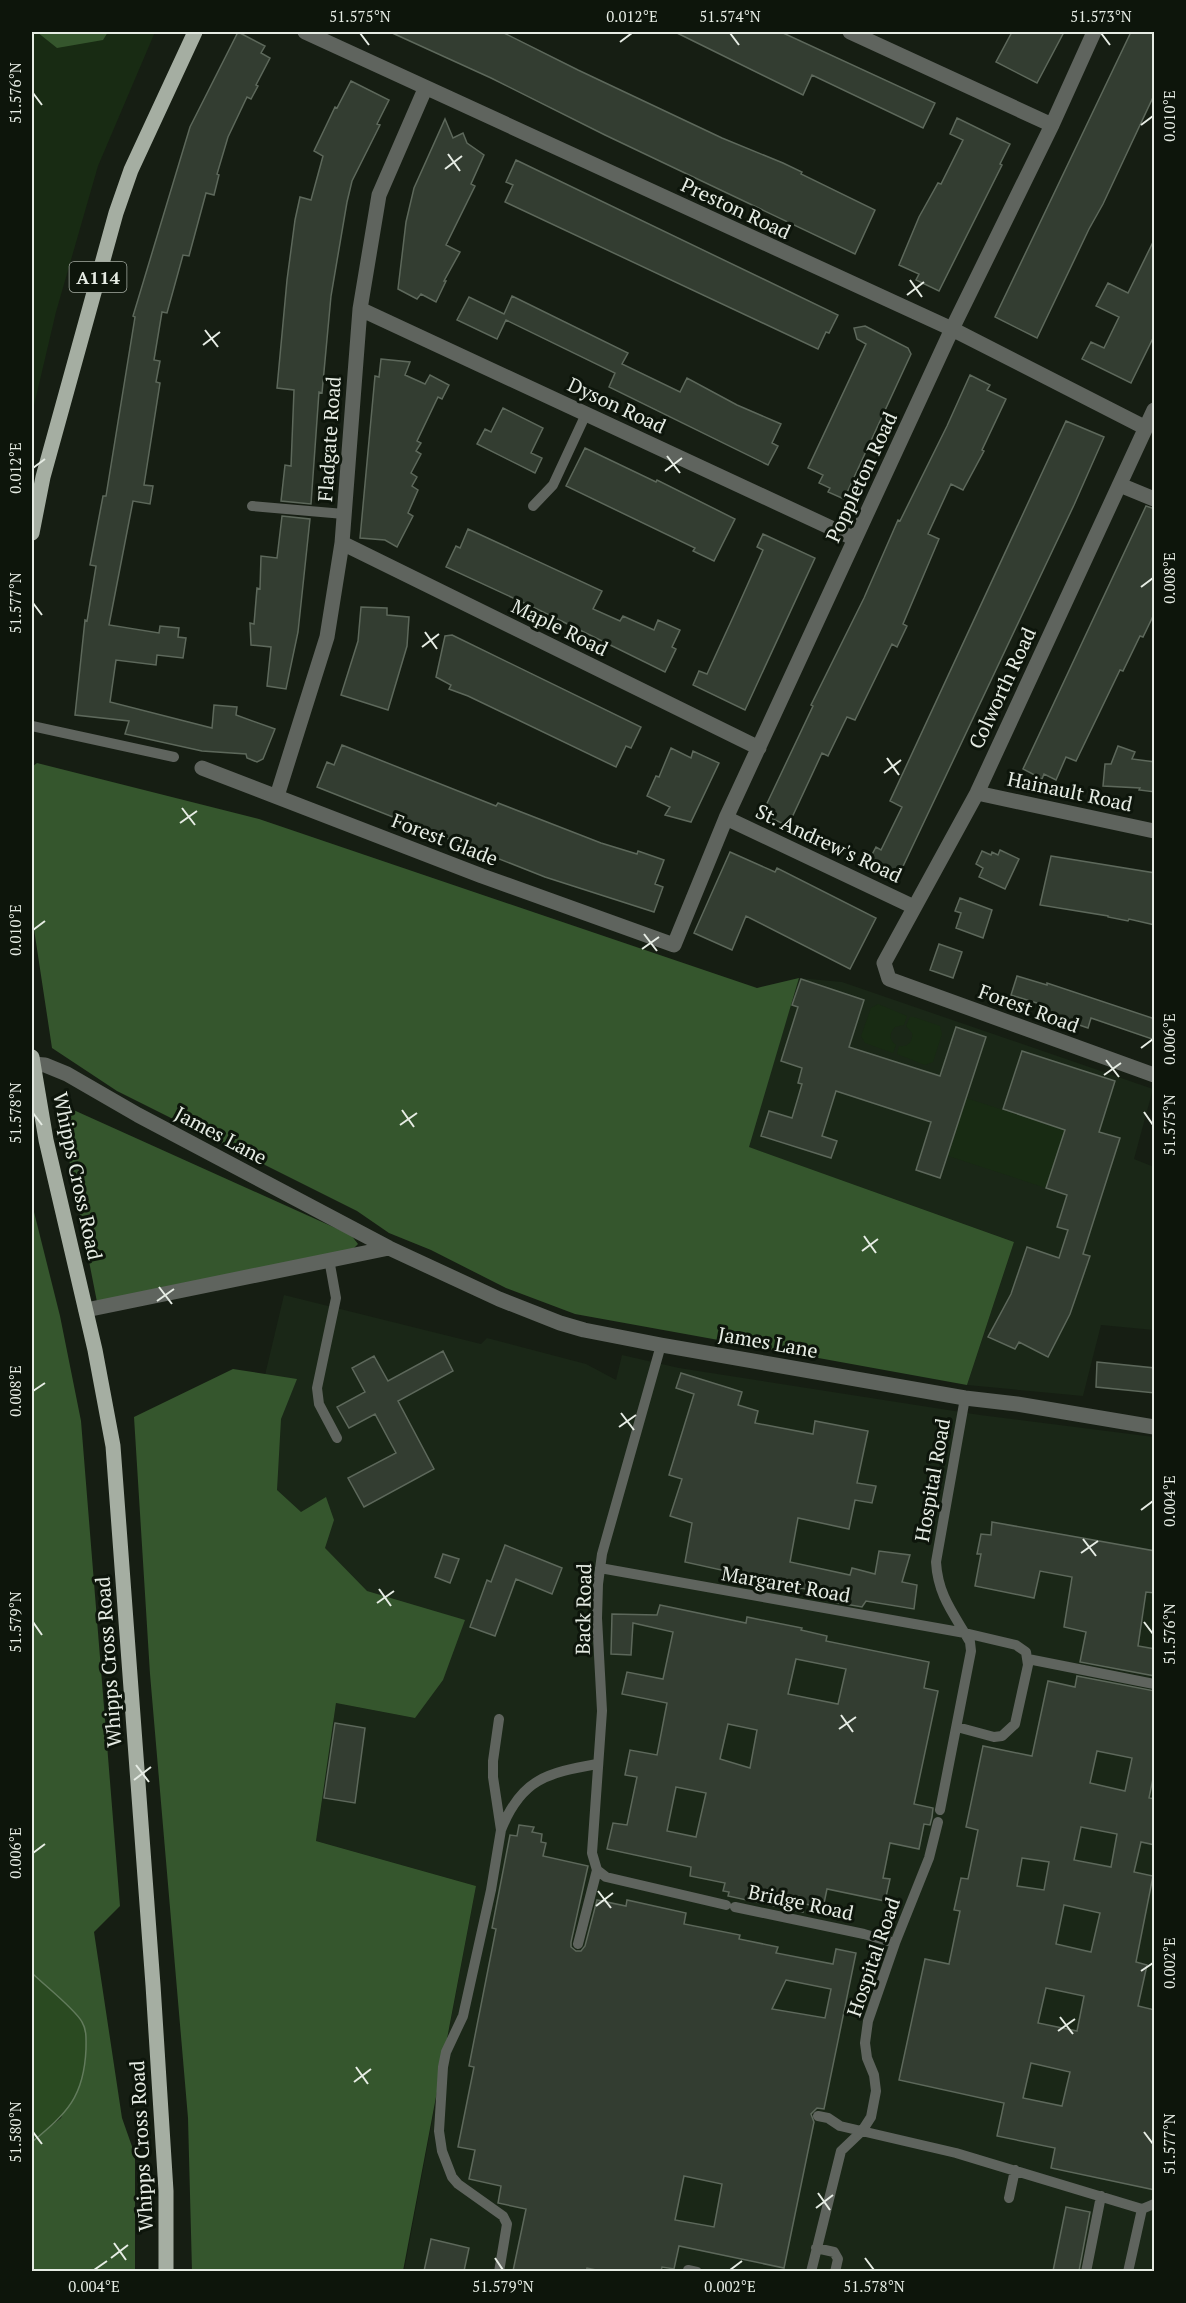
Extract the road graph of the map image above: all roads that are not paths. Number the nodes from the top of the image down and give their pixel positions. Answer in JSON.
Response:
{"nodes":[{"id":1,"x":195,"y":32,"type":"edge"},
{"id":2,"x":305,"y":32,"type":"edge"},
{"id":3,"x":850,"y":32,"type":"edge"},
{"id":4,"x":1094,"y":32,"type":"edge"},
{"id":5,"x":425,"y":88,"type":"junction"},
{"id":6,"x":1052,"y":125,"type":"junction"},
{"id":7,"x":360,"y":309,"type":"junction"},
{"id":8,"x":952,"y":330,"type":"junction"},
{"id":9,"x":1155,"y":410,"type":"edge"},
{"id":10,"x":586,"y":414,"type":"junction"},
{"id":11,"x":1146,"y":428,"type":"junction"},
{"id":12,"x":1120,"y":485,"type":"junction"},
{"id":13,"x":1155,"y":499,"type":"edge"},
{"id":14,"x":252,"y":506,"type":"dead end"},
{"id":15,"x":533,"y":506,"type":"dead end"},
{"id":16,"x":344,"y":514,"type":"junction"},
{"id":17,"x":32,"y":533,"type":"edge"},
{"id":18,"x":855,"y":539,"type":"junction"},
{"id":19,"x":342,"y":543,"type":"junction"},
{"id":20,"x":32,"y":726,"type":"edge"},
{"id":21,"x":759,"y":748,"type":"junction"},
{"id":22,"x":174,"y":757,"type":"dead end"},
{"id":23,"x":202,"y":768,"type":"dead end"},
{"id":24,"x":976,"y":793,"type":"junction"},
{"id":25,"x":277,"y":796,"type":"junction"},
{"id":26,"x":726,"y":818,"type":"junction"},
{"id":27,"x":1155,"y":831,"type":"edge"},
{"id":28,"x":914,"y":907,"type":"junction"},
{"id":29,"x":674,"y":945,"type":"joint"},
{"id":30,"x":889,"y":979,"type":"joint"},
{"id":31,"x":32,"y":1061,"type":"edge"},
{"id":32,"x":1155,"y":1076,"type":"edge"},
{"id":33,"x":389,"y":1248,"type":"junction"},
{"id":34,"x":329,"y":1259,"type":"junction"},
{"id":35,"x":86,"y":1310,"type":"junction"},
{"id":36,"x":661,"y":1345,"type":"junction"},
{"id":37,"x":965,"y":1398,"type":"junction"},
{"id":38,"x":1155,"y":1427,"type":"edge"},
{"id":39,"x":337,"y":1438,"type":"dead end"},
{"id":40,"x":600,"y":1568,"type":"junction"},
{"id":41,"x":964,"y":1633,"type":"junction"},
{"id":42,"x":1028,"y":1659,"type":"junction"},
{"id":43,"x":1155,"y":1684,"type":"edge"},
{"id":44,"x":499,"y":1719,"type":"dead end"},
{"id":45,"x":957,"y":1727,"type":"junction"},
{"id":46,"x":597,"y":1764,"type":"junction"},
{"id":47,"x":940,"y":1810,"type":"dead end"},
{"id":48,"x":938,"y":1822,"type":"dead end"},
{"id":49,"x":501,"y":1830,"type":"junction"},
{"id":50,"x":602,"y":1874,"type":"junction"},
{"id":51,"x":895,"y":1943,"type":"junction"},
{"id":52,"x":579,"y":1944,"type":"dead end"},
{"id":53,"x":818,"y":2116,"type":"dead end"},
{"id":54,"x":862,"y":2131,"type":"junction"},
{"id":55,"x":1015,"y":2170,"type":"junction"},
{"id":56,"x":1101,"y":2196,"type":"junction"},
{"id":57,"x":1009,"y":2198,"type":"dead end"},
{"id":58,"x":1155,"y":2204,"type":"edge"},
{"id":59,"x":1142,"y":2209,"type":"junction"},
{"id":60,"x":816,"y":2248,"type":"junction"},
{"id":61,"x":166,"y":2271,"type":"edge"},
{"id":62,"x":499,"y":2271,"type":"edge"},
{"id":63,"x":811,"y":2271,"type":"edge"},
{"id":64,"x":835,"y":2271,"type":"edge"},
{"id":65,"x":1086,"y":2271,"type":"edge"},
{"id":66,"x":1128,"y":2271,"type":"edge"}],
"edges":[{"from":1,"to":17,"type":"main road","number":"A114"},
{"from":2,"to":5,"type":"street","name":"Preston Road"},
{"from":3,"to":6,"type":"street"},
{"from":4,"to":6,"type":"street","name":"Poppleton Road"},
{"from":5,"to":7,"type":"street","name":"Fladgate Road"},
{"from":5,"to":8,"type":"street","name":"Preston Road"},
{"from":6,"to":8,"type":"street","name":"Poppleton Road"},
{"from":7,"to":10,"type":"street","name":"Dyson Road"},
{"from":7,"to":16,"type":"street","name":"Fladgate Road"},
{"from":8,"to":11,"type":"street","name":"Preston Road"},
{"from":8,"to":18,"type":"street","name":"Poppleton Road"},
{"from":9,"to":11,"type":"street","name":"Colworth Road"},
{"from":10,"to":15,"type":"lane"},
{"from":10,"to":18,"type":"street","name":"Dyson Road"},
{"from":11,"to":12,"type":"street","name":"Colworth Road"},
{"from":12,"to":13,"type":"street"},
{"from":12,"to":24,"type":"street","name":"Colworth Road"},
{"from":14,"to":16,"type":"lane"},
{"from":16,"to":19,"type":"street","name":"Fladgate Road"},
{"from":18,"to":21,"type":"street","name":"Poppleton Road"},
{"from":19,"to":21,"type":"street","name":"Maple Road"},
{"from":19,"to":25,"type":"street","name":"Fladgate Road"},
{"from":20,"to":22,"type":"lane"},
{"from":21,"to":26,"type":"street","name":"Poppleton Road"},
{"from":23,"to":25,"type":"street","name":"Forest Glade"},
{"from":24,"to":27,"type":"street","name":"Hainault Road"},
{"from":24,"to":28,"type":"street","name":"Colworth Road"},
{"from":25,"to":29,"type":"street","name":"Forest Glade"},
{"from":26,"to":28,"type":"street","name":"St. Andrew's Road"},
{"from":26,"to":29,"type":"street","name":"Poppleton Road"},
{"from":28,"to":30,"type":"street","name":"Colworth Road"},
{"from":30,"to":32,"type":"street","name":"Forest Road"},
{"from":31,"to":33,"type":"street","name":"James Lane"},
{"from":31,"to":35,"type":"main road","name":"Whipps Cross Road"},
{"from":33,"to":34,"type":"street"},
{"from":33,"to":36,"type":"street","name":"James Lane"},
{"from":34,"to":35,"type":"street"},
{"from":34,"to":39,"type":"lane"},
{"from":35,"to":61,"type":"main road","name":"Whipps Cross Road"},
{"from":36,"to":37,"type":"street","name":"James Lane"},
{"from":36,"to":40,"type":"lane","name":"Back Road"},
{"from":37,"to":38,"type":"street","name":"James Lane"},
{"from":37,"to":41,"type":"lane","name":"Hospital Road"},
{"from":40,"to":41,"type":"lane","name":"Margaret Road"},
{"from":40,"to":46,"type":"lane","name":"Back Road"},
{"from":41,"to":42,"type":"lane"},
{"from":41,"to":45,"type":"lane","name":"Hospital Road"},
{"from":42,"to":43,"type":"lane"},
{"from":42,"to":45,"type":"lane"},
{"from":44,"to":49,"type":"lane"},
{"from":45,"to":47,"type":"lane","name":"Hospital Road"},
{"from":46,"to":49,"type":"lane"},
{"from":46,"to":50,"type":"lane","name":"Back Road"},
{"from":48,"to":51,"type":"lane","name":"Hospital Road"},
{"from":49,"to":62,"type":"lane"},
{"from":50,"to":51,"type":"lane","name":"Bridge Road"},
{"from":50,"to":52,"type":"lane"},
{"from":51,"to":54,"type":"lane","name":"Hospital Road"},
{"from":53,"to":54,"type":"lane"},
{"from":54,"to":55,"type":"lane"},
{"from":54,"to":60,"type":"lane","name":"Hospital Road"},
{"from":55,"to":56,"type":"lane"},
{"from":55,"to":57,"type":"lane"},
{"from":56,"to":59,"type":"lane"},
{"from":56,"to":65,"type":"lane"},
{"from":58,"to":59,"type":"lane"},
{"from":59,"to":66,"type":"lane"},
{"from":60,"to":63,"type":"lane","name":"Hospital Road"},
{"from":60,"to":64,"type":"lane"}]}
